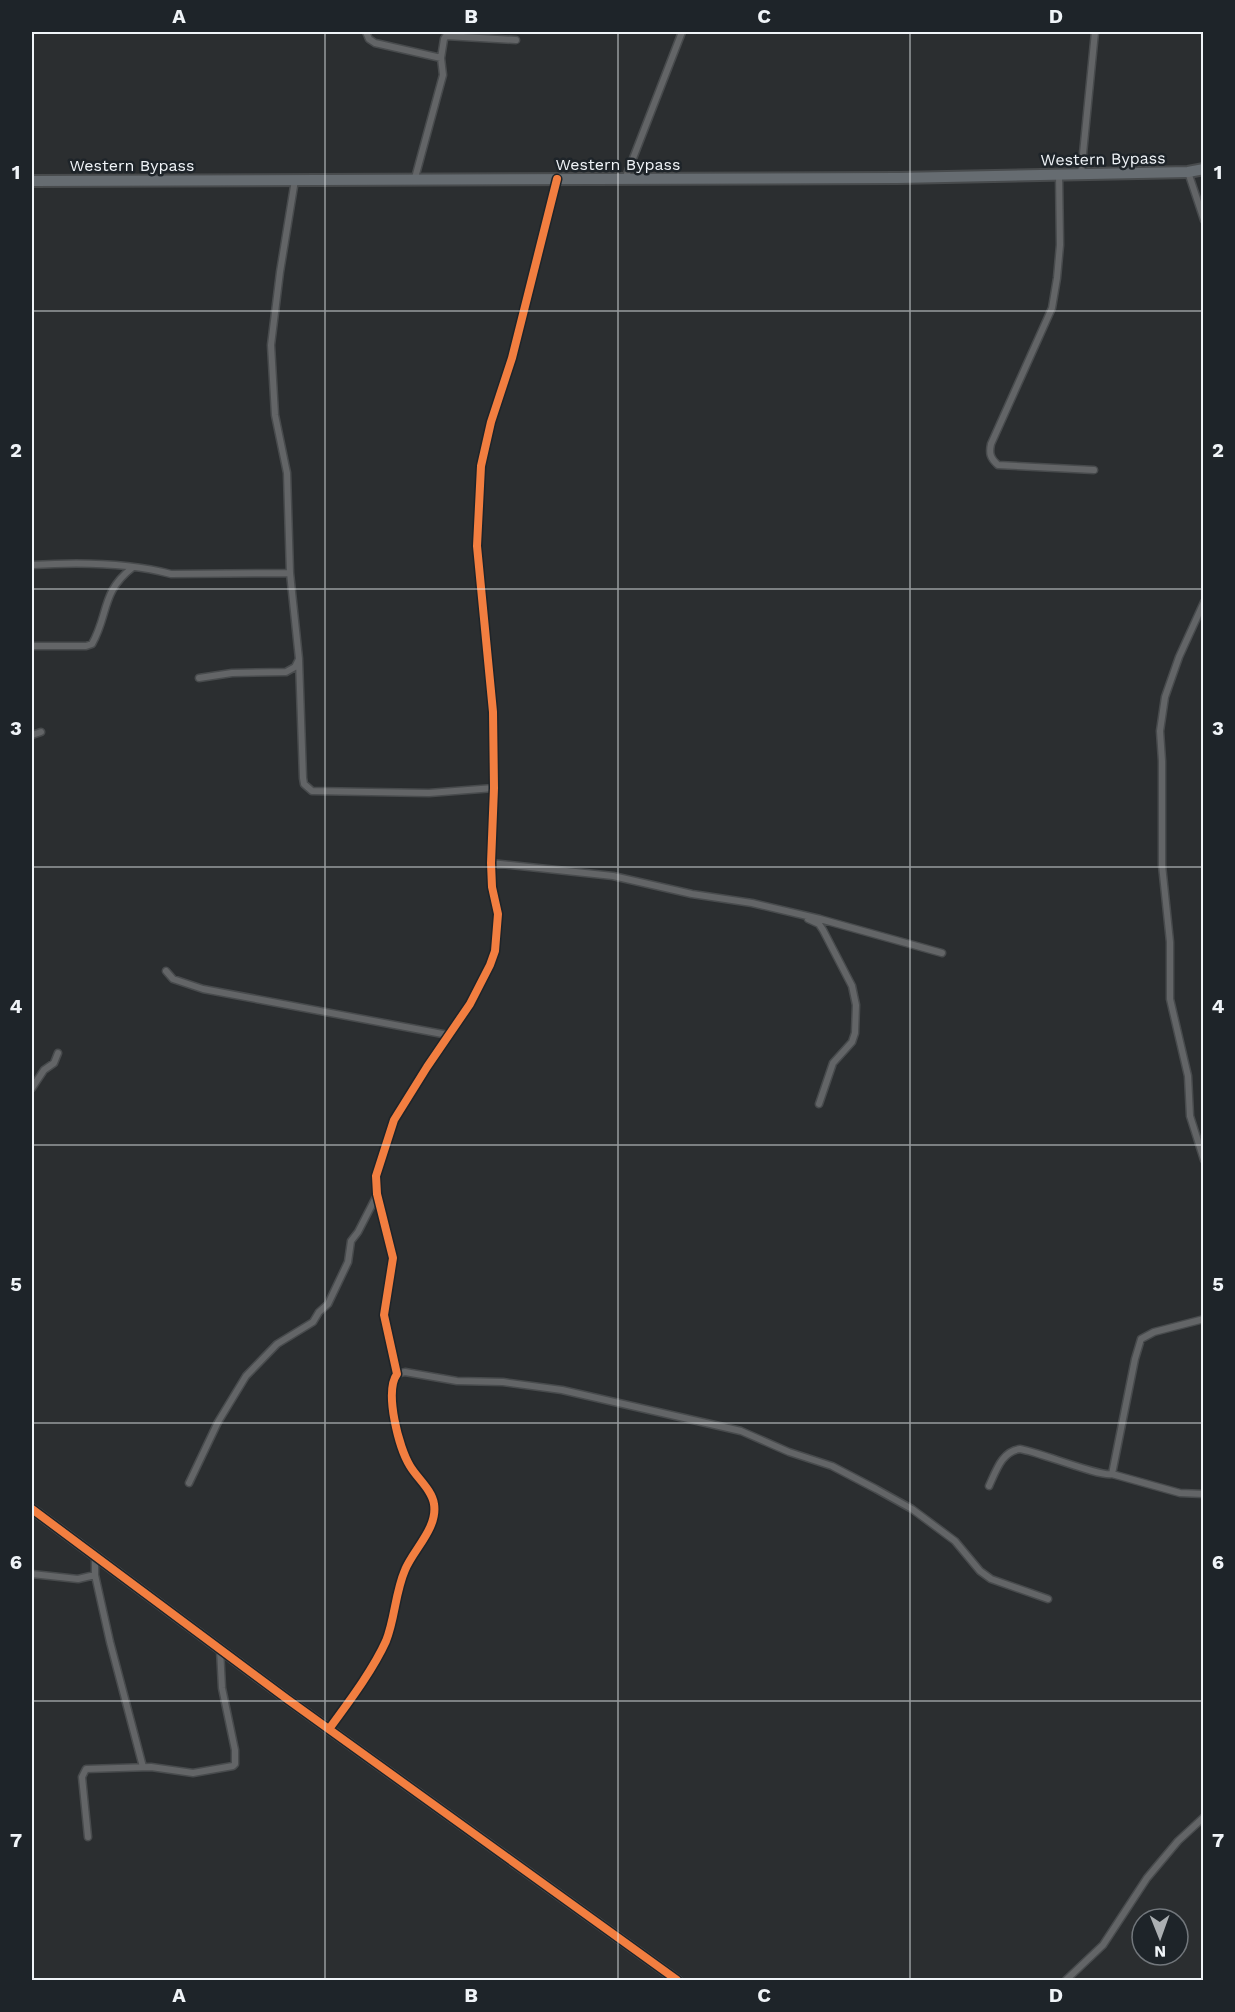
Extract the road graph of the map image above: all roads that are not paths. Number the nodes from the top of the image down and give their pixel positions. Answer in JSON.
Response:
{"nodes":[{"id":1,"x":366,"y":32,"type":"edge"},
{"id":2,"x":682,"y":32,"type":"edge"},
{"id":3,"x":1095,"y":32,"type":"edge"},
{"id":4,"x":516,"y":40,"type":"dead end"},
{"id":5,"x":441,"y":58,"type":"junction"},
{"id":6,"x":1203,"y":169,"type":"edge"},
{"id":7,"x":1188,"y":172,"type":"junction"},
{"id":8,"x":1059,"y":174,"type":"junction"},
{"id":9,"x":1081,"y":174,"type":"junction"},
{"id":10,"x":415,"y":178,"type":"junction"},
{"id":11,"x":557,"y":179,"type":"junction"},
{"id":12,"x":625,"y":179,"type":"junction"},
{"id":13,"x":295,"y":180,"type":"junction"},
{"id":14,"x":32,"y":181,"type":"edge"},
{"id":15,"x":1203,"y":220,"type":"edge"},
{"id":16,"x":1094,"y":470,"type":"dead end"},
{"id":17,"x":32,"y":565,"type":"edge"},
{"id":18,"x":132,"y":567,"type":"junction"},
{"id":19,"x":290,"y":573,"type":"junction"},
{"id":20,"x":1203,"y":602,"type":"edge"},
{"id":21,"x":32,"y":646,"type":"edge"},
{"id":22,"x":299,"y":659,"type":"junction"},
{"id":23,"x":199,"y":678,"type":"dead end"},
{"id":24,"x":41,"y":732,"type":"dead end"},
{"id":25,"x":32,"y":735,"type":"edge"},
{"id":26,"x":494,"y":788,"type":"junction"},
{"id":27,"x":491,"y":863,"type":"junction"},
{"id":28,"x":788,"y":911,"type":"junction"},
{"id":29,"x":942,"y":953,"type":"dead end"},
{"id":30,"x":166,"y":971,"type":"dead end"},
{"id":31,"x":448,"y":1035,"type":"junction"},
{"id":32,"x":57,"y":1053,"type":"dead end"},
{"id":33,"x":32,"y":1088,"type":"edge"},
{"id":34,"x":819,"y":1104,"type":"dead end"},
{"id":35,"x":1203,"y":1160,"type":"edge"},
{"id":36,"x":377,"y":1194,"type":"junction"},
{"id":37,"x":1203,"y":1318,"type":"edge"},
{"id":38,"x":397,"y":1374,"type":"junction"},
{"id":39,"x":1112,"y":1474,"type":"junction"},
{"id":40,"x":189,"y":1483,"type":"dead end"},
{"id":41,"x":989,"y":1486,"type":"dead end"},
{"id":42,"x":1203,"y":1494,"type":"edge"},
{"id":43,"x":32,"y":1509,"type":"edge"},
{"id":44,"x":95,"y":1556,"type":"junction"},
{"id":45,"x":32,"y":1574,"type":"edge"},
{"id":46,"x":95,"y":1575,"type":"junction"},
{"id":47,"x":1047,"y":1599,"type":"dead end"},
{"id":48,"x":220,"y":1649,"type":"junction"},
{"id":49,"x":329,"y":1729,"type":"junction"},
{"id":50,"x":143,"y":1767,"type":"junction"},
{"id":51,"x":1203,"y":1817,"type":"edge"},
{"id":52,"x":88,"y":1837,"type":"dead end"},
{"id":53,"x":677,"y":1980,"type":"edge"},
{"id":54,"x":1066,"y":1980,"type":"edge"}],
"edges":[{"from":1,"to":5,"type":"street"},
{"from":2,"to":12,"type":"street"},
{"from":3,"to":9,"type":"street"},
{"from":4,"to":5,"type":"street"},
{"from":5,"to":10,"type":"street"},
{"from":6,"to":7,"type":"main road","name":"Western Bypass"},
{"from":7,"to":9,"type":"main road","name":"Western Bypass"},
{"from":7,"to":15,"type":"street"},
{"from":8,"to":9,"type":"main road","name":"Western Bypass"},
{"from":8,"to":12,"type":"main road","name":"Western Bypass"},
{"from":8,"to":16,"type":"street"},
{"from":10,"to":11,"type":"main road","name":"Western Bypass"},
{"from":10,"to":13,"type":"main road","name":"Western Bypass"},
{"from":11,"to":12,"type":"main road","name":"Western Bypass"},
{"from":11,"to":26,"type":"street"},
{"from":13,"to":14,"type":"main road","name":"Western Bypass"},
{"from":13,"to":19,"type":"street"},
{"from":17,"to":18,"type":"street"},
{"from":18,"to":19,"type":"street"},
{"from":18,"to":21,"type":"street"},
{"from":19,"to":22,"type":"street"},
{"from":20,"to":35,"type":"street"},
{"from":22,"to":23,"type":"street"},
{"from":22,"to":26,"type":"street"},
{"from":24,"to":25,"type":"street"},
{"from":26,"to":27,"type":"street"},
{"from":27,"to":28,"type":"street"},
{"from":27,"to":31,"type":"street"},
{"from":28,"to":29,"type":"street"},
{"from":28,"to":34,"type":"street"},
{"from":30,"to":31,"type":"street"},
{"from":31,"to":36,"type":"street"},
{"from":32,"to":33,"type":"street"},
{"from":36,"to":38,"type":"street"},
{"from":36,"to":40,"type":"street"},
{"from":37,"to":39,"type":"street"},
{"from":38,"to":47,"type":"street"},
{"from":38,"to":49,"type":"street"},
{"from":39,"to":41,"type":"street"},
{"from":39,"to":42,"type":"street"},
{"from":43,"to":44,"type":"street"},
{"from":44,"to":46,"type":"street"},
{"from":44,"to":48,"type":"street"},
{"from":45,"to":46,"type":"street"},
{"from":46,"to":50,"type":"street"},
{"from":48,"to":49,"type":"street"},
{"from":48,"to":50,"type":"street"},
{"from":49,"to":53,"type":"street"},
{"from":50,"to":52,"type":"street"},
{"from":51,"to":54,"type":"street"}]}
